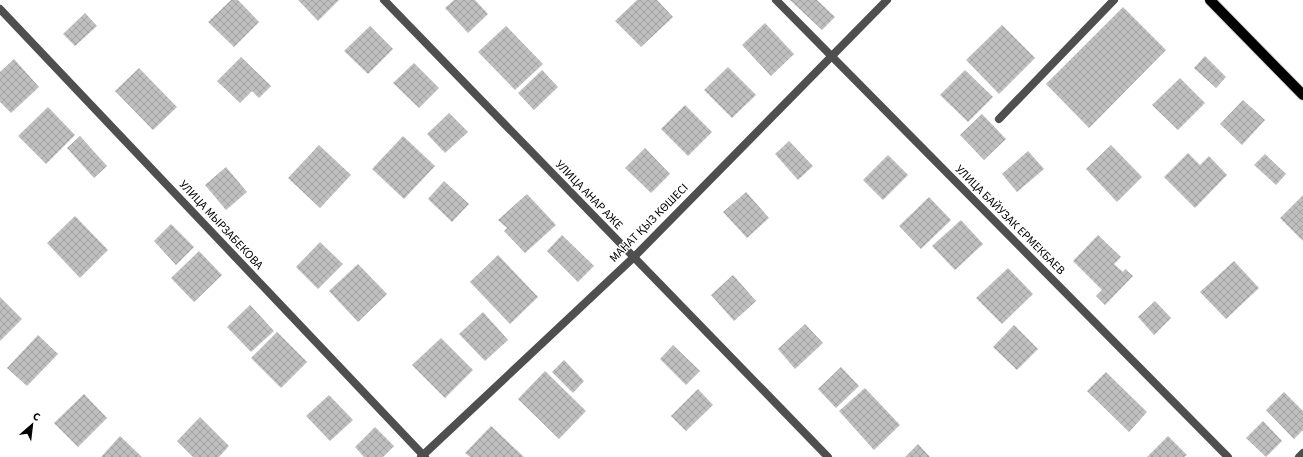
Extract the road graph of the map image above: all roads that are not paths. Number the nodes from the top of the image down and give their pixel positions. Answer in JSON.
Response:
{"nodes":[{"id":1,"x":384,"y":0,"type":"edge"},
{"id":2,"x":776,"y":0,"type":"edge"},
{"id":3,"x":887,"y":0,"type":"edge"},
{"id":4,"x":1114,"y":0,"type":"edge"},
{"id":5,"x":1210,"y":0,"type":"edge"},
{"id":6,"x":0,"y":9,"type":"edge"},
{"id":7,"x":831,"y":57,"type":"junction"},
{"id":8,"x":1303,"y":95,"type":"edge"},
{"id":9,"x":998,"y":119,"type":"dead end"},
{"id":10,"x":633,"y":258,"type":"junction"},
{"id":11,"x":1303,"y":453,"type":"edge"},
{"id":12,"x":423,"y":456,"type":"edge"},
{"id":13,"x":828,"y":457,"type":"edge"},
{"id":14,"x":1228,"y":457,"type":"edge"},
{"id":15,"x":1299,"y":457,"type":"edge"}],
"edges":[{"from":1,"to":10,"type":"street","name":"УЛИЦА АНАР АЖЕ"},
{"from":2,"to":7,"type":"street","name":"УЛИЦА БАЙУЗАК ЕРМЕКБАЕВ"},
{"from":3,"to":7,"type":"street","name":"МАНАТ ҚЫЗ КӨШЕСІ"},
{"from":4,"to":9,"type":"street"},
{"from":5,"to":8,"type":"main road"},
{"from":6,"to":12,"type":"street","name":"УЛИЦА МЫРЗАБЕКОВА"},
{"from":7,"to":10,"type":"street","name":"МАНАТ ҚЫЗ КӨШЕСІ"},
{"from":7,"to":14,"type":"street","name":"УЛИЦА БАЙУЗАК ЕРМЕКБАЕВ"},
{"from":10,"to":12,"type":"street","name":"МАНАТ ҚЫЗ КӨШЕСІ"},
{"from":10,"to":13,"type":"street","name":"УЛИЦА АНАР АЖЕ"},
{"from":11,"to":15,"type":"street"}]}
